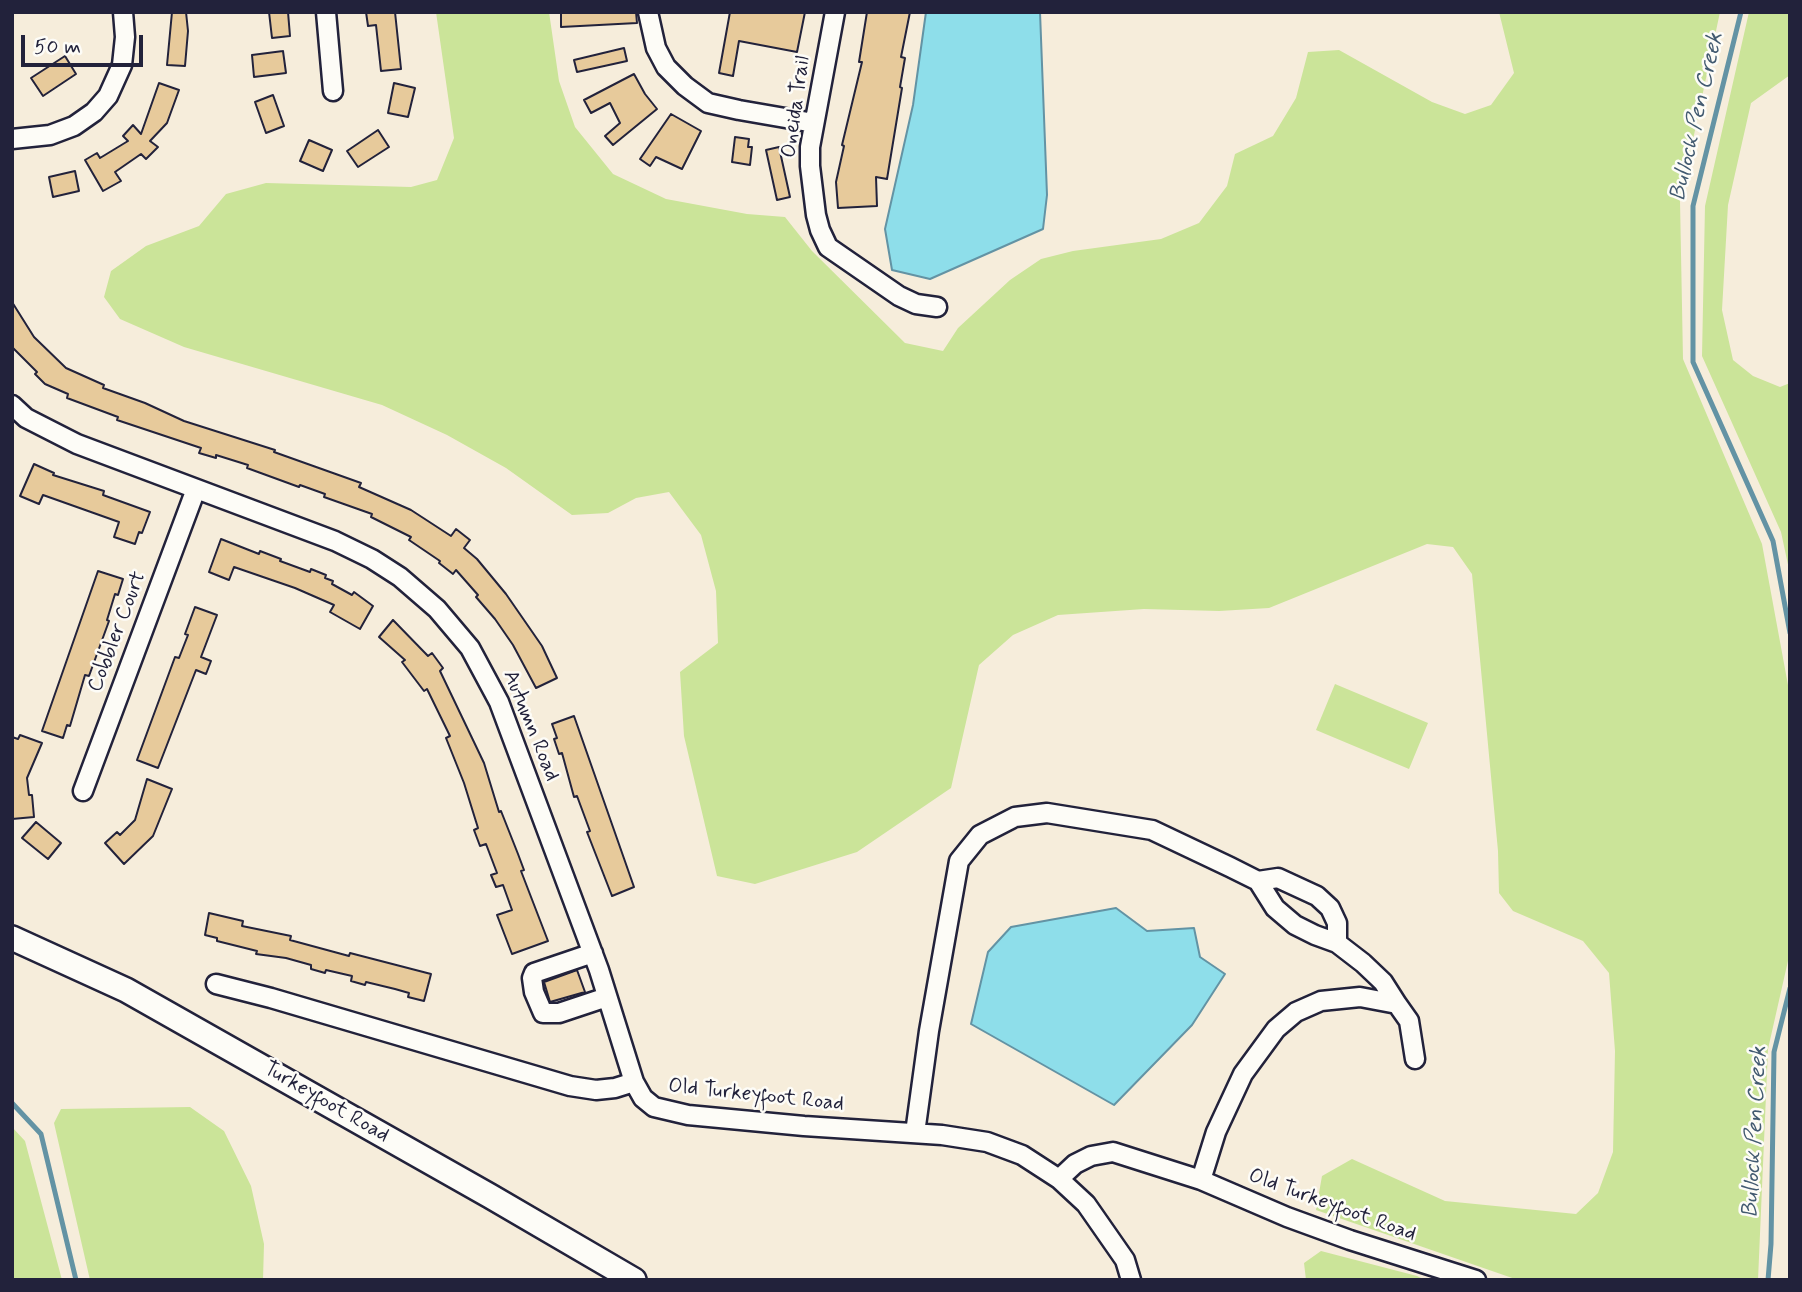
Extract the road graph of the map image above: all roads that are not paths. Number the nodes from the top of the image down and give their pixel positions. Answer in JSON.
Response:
{"nodes":[{"id":1,"x":123,"y":12,"type":"edge"},
{"id":2,"x":326,"y":12,"type":"edge"},
{"id":3,"x":648,"y":12,"type":"edge"},
{"id":4,"x":835,"y":12,"type":"edge"},
{"id":5,"x":334,"y":91,"type":"dead end"},
{"id":6,"x":814,"y":123,"type":"junction"},
{"id":7,"x":12,"y":139,"type":"edge"},
{"id":8,"x":937,"y":307,"type":"dead end"},
{"id":9,"x":12,"y":405,"type":"edge"},
{"id":10,"x":196,"y":489,"type":"junction"},
{"id":11,"x":83,"y":791,"type":"dead end"},
{"id":12,"x":1258,"y":881,"type":"junction"},
{"id":13,"x":12,"y":938,"type":"edge"},
{"id":14,"x":1337,"y":943,"type":"junction"},
{"id":15,"x":593,"y":953,"type":"junction"},
{"id":16,"x":216,"y":984,"type":"dead end"},
{"id":17,"x":607,"y":997,"type":"junction"},
{"id":18,"x":1398,"y":1004,"type":"junction"},
{"id":19,"x":1415,"y":1059,"type":"dead end"},
{"id":20,"x":635,"y":1082,"type":"junction"},
{"id":21,"x":915,"y":1133,"type":"junction"},
{"id":22,"x":1059,"y":1179,"type":"junction"},
{"id":23,"x":1201,"y":1180,"type":"junction"},
{"id":24,"x":634,"y":1280,"type":"edge"},
{"id":25,"x":1131,"y":1280,"type":"edge"},
{"id":26,"x":1476,"y":1280,"type":"edge"}],
"edges":[{"from":1,"to":7,"type":"street"},
{"from":2,"to":5,"type":"street"},
{"from":3,"to":6,"type":"street"},
{"from":4,"to":6,"type":"street","name":"Oneida Trail"},
{"from":6,"to":8,"type":"street","name":"Oneida Trail"},
{"from":9,"to":10,"type":"street","name":"Autumn Road"},
{"from":10,"to":11,"type":"street","name":"Cobbler Court"},
{"from":10,"to":15,"type":"street","name":"Autumn Road"},
{"from":12,"to":14,"type":"street"},
{"from":12,"to":14,"type":"street"},
{"from":12,"to":21,"type":"street"},
{"from":13,"to":24,"type":"main road","name":"Turkeyfoot Road"},
{"from":14,"to":18,"type":"street"},
{"from":15,"to":17,"type":"street","name":"Autumn Road"},
{"from":15,"to":17,"type":"street"},
{"from":16,"to":20,"type":"street"},
{"from":17,"to":20,"type":"street","name":"Autumn Road"},
{"from":18,"to":19,"type":"street"},
{"from":18,"to":23,"type":"street"},
{"from":20,"to":21,"type":"street","name":"Old Turkeyfoot Road"},
{"from":21,"to":22,"type":"street","name":"Old Turkeyfoot Road"},
{"from":22,"to":23,"type":"street","name":"Old Turkeyfoot Road"},
{"from":22,"to":25,"type":"street","name":"Old Turkeyfoot Road"},
{"from":23,"to":26,"type":"street","name":"Old Turkeyfoot Road"}]}
